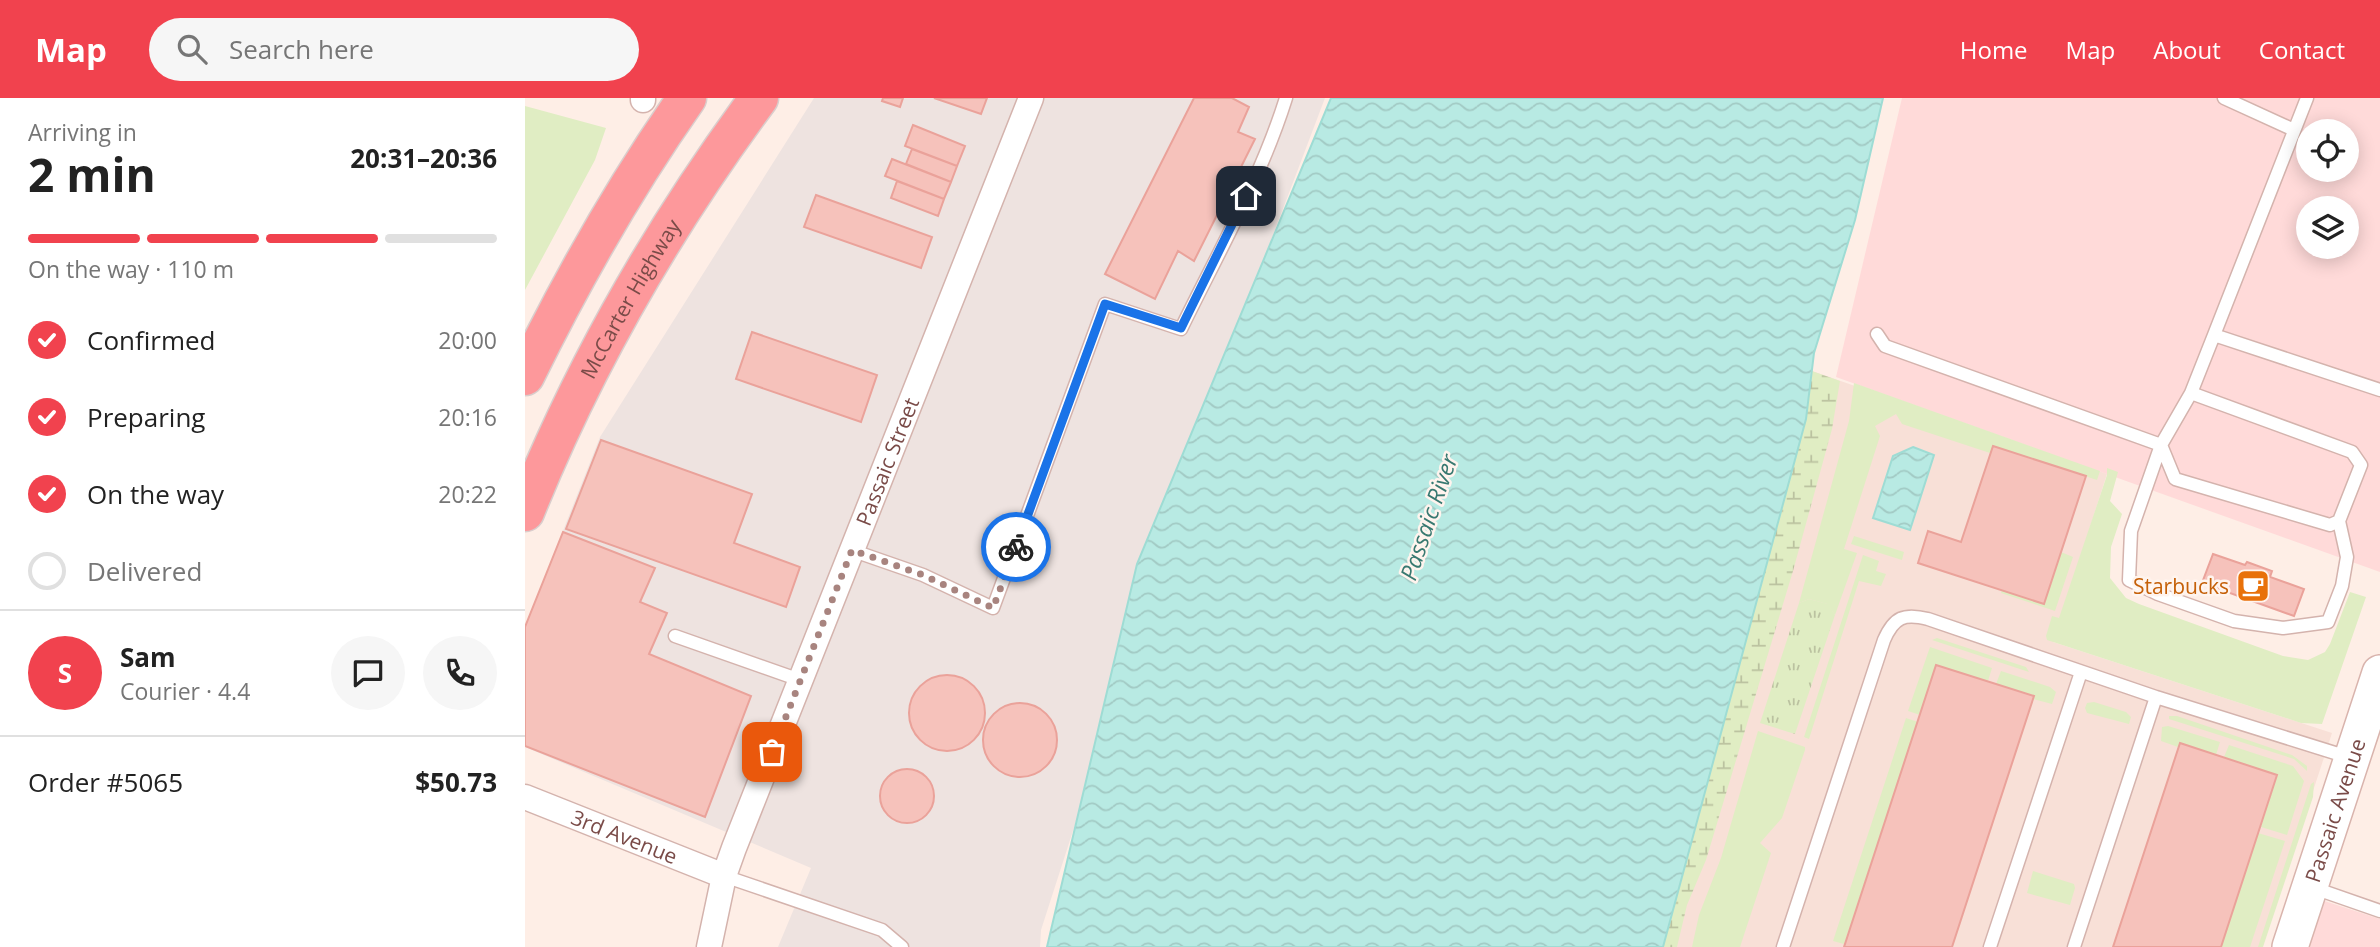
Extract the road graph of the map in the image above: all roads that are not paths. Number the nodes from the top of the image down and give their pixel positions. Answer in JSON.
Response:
{"nodes":[{"id":1,"x":687,"y":98,"type":"edge"},
{"id":2,"x":759,"y":98,"type":"edge"},
{"id":3,"x":1031,"y":98,"type":"edge"},
{"id":4,"x":1286,"y":98,"type":"edge"},
{"id":5,"x":2224,"y":98,"type":"edge"},
{"id":6,"x":2307,"y":98,"type":"edge"},
{"id":7,"x":2294,"y":130,"type":"junction"},
{"id":8,"x":1877,"y":334,"type":"dead end"},
{"id":9,"x":2214,"y":335,"type":"junction"},
{"id":10,"x":525,"y":376,"type":"edge"},
{"id":11,"x":2380,"y":390,"type":"edge"},
{"id":12,"x":2191,"y":393,"type":"junction"},
{"id":13,"x":2161,"y":444,"type":"junction"},
{"id":14,"x":525,"y":512,"type":"edge"},
{"id":15,"x":2339,"y":521,"type":"junction"},
{"id":16,"x":852,"y":550,"type":"junction"},
{"id":17,"x":675,"y":636,"type":"dead end"},
{"id":18,"x":2081,"y":672,"type":"junction"},
{"id":19,"x":2380,"y":673,"type":"edge"},
{"id":20,"x":800,"y":680,"type":"junction"},
{"id":21,"x":2156,"y":697,"type":"junction"},
{"id":22,"x":2352,"y":758,"type":"junction"},
{"id":23,"x":525,"y":797,"type":"edge"},
{"id":24,"x":725,"y":876,"type":"junction"},
{"id":25,"x":2310,"y":886,"type":"junction"},
{"id":26,"x":2380,"y":911,"type":"edge"},
{"id":27,"x":709,"y":947,"type":"edge"},
{"id":28,"x":902,"y":947,"type":"edge"},
{"id":29,"x":1783,"y":947,"type":"edge"},
{"id":30,"x":1990,"y":947,"type":"edge"},
{"id":31,"x":2074,"y":947,"type":"edge"},
{"id":32,"x":2290,"y":947,"type":"edge"}],
"edges":[{"from":1,"to":10,"type":"highway"},
{"from":2,"to":14,"type":"highway","name":"McCarter Highway"},
{"from":3,"to":16,"type":"street","name":"Passaic Street"},
{"from":4,"to":16,"type":"lane"},
{"from":5,"to":7,"type":"lane"},
{"from":6,"to":7,"type":"lane"},
{"from":7,"to":9,"type":"lane"},
{"from":8,"to":13,"type":"lane"},
{"from":9,"to":11,"type":"lane"},
{"from":9,"to":12,"type":"lane"},
{"from":12,"to":13,"type":"lane"},
{"from":12,"to":15,"type":"lane"},
{"from":13,"to":15,"type":"lane"},
{"from":13,"to":15,"type":"lane"},
{"from":16,"to":20,"type":"street","name":"Passaic Street"},
{"from":17,"to":20,"type":"lane"},
{"from":18,"to":21,"type":"lane"},
{"from":18,"to":29,"type":"lane"},
{"from":18,"to":30,"type":"lane"},
{"from":19,"to":22,"type":"main road","name":"Passaic Avenue"},
{"from":20,"to":24,"type":"street","name":"Passaic Street"},
{"from":21,"to":22,"type":"lane"},
{"from":21,"to":31,"type":"lane"},
{"from":22,"to":25,"type":"main road","name":"Passaic Avenue"},
{"from":23,"to":24,"type":"street","name":"3rd Avenue"},
{"from":24,"to":27,"type":"street","name":"Passaic Street"},
{"from":24,"to":28,"type":"lane"},
{"from":25,"to":26,"type":"lane"},
{"from":25,"to":32,"type":"main road","name":"Passaic Avenue"}]}
